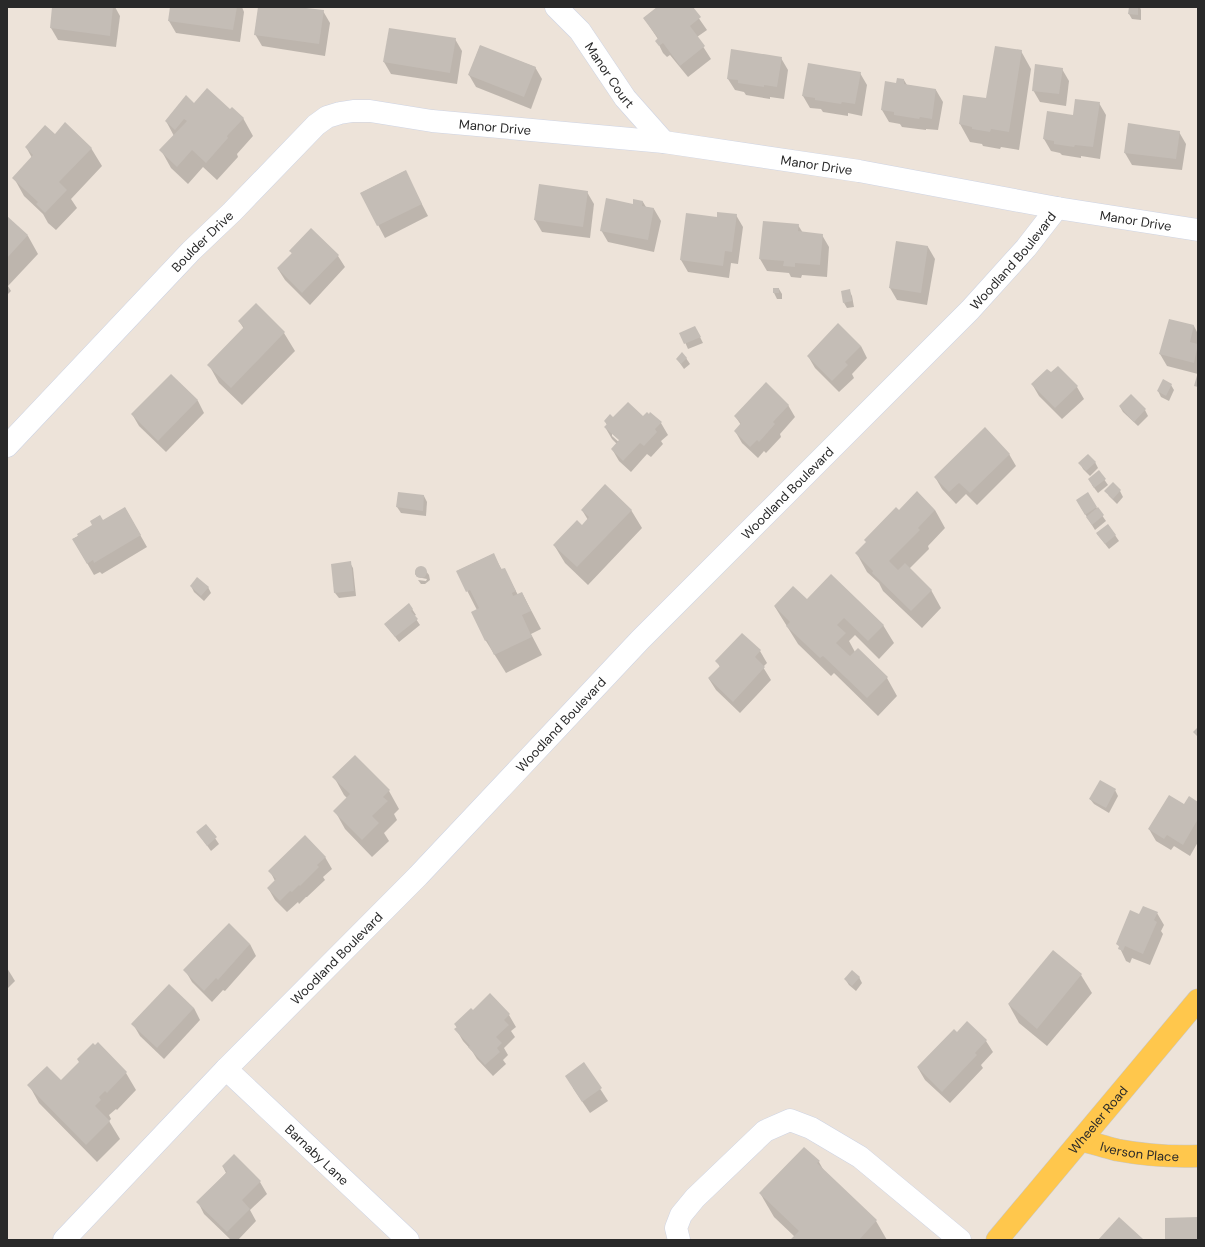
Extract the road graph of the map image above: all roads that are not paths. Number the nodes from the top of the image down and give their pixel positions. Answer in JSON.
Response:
{"nodes":[{"id":1,"x":556,"y":7,"type":"edge"},
{"id":2,"x":432,"y":121,"type":"joint"},
{"id":3,"x":664,"y":142,"type":"junction"},
{"id":4,"x":1057,"y":208,"type":"junction"},
{"id":5,"x":1198,"y":230,"type":"edge"},
{"id":6,"x":7,"y":446,"type":"edge"},
{"id":7,"x":1198,"y":1000,"type":"edge"},
{"id":8,"x":226,"y":1069,"type":"junction"},
{"id":9,"x":1081,"y":1140,"type":"junction"},
{"id":10,"x":1198,"y":1156,"type":"edge"},
{"id":11,"x":64,"y":1240,"type":"edge"},
{"id":12,"x":408,"y":1240,"type":"edge"},
{"id":13,"x":679,"y":1240,"type":"edge"},
{"id":14,"x":960,"y":1240,"type":"edge"},
{"id":15,"x":997,"y":1240,"type":"edge"}],
"edges":[{"from":1,"to":3,"type":"street","name":"Manor Court"},
{"from":2,"to":3,"type":"street","name":"Manor Drive"},
{"from":2,"to":6,"type":"street","name":"Boulder Drive"},
{"from":3,"to":4,"type":"street","name":"Manor Drive"},
{"from":4,"to":5,"type":"street","name":"Manor Drive"},
{"from":4,"to":8,"type":"street","name":"Woodland Boulevard"},
{"from":7,"to":9,"type":"main road","name":"Wheeler Road"},
{"from":8,"to":11,"type":"street","name":"Woodland Boulevard"},
{"from":8,"to":12,"type":"street","name":"Barnaby Lane"},
{"from":9,"to":10,"type":"main road","name":"Iverson Place"},
{"from":9,"to":15,"type":"main road","name":"Wheeler Road"},
{"from":13,"to":14,"type":"street"}]}
